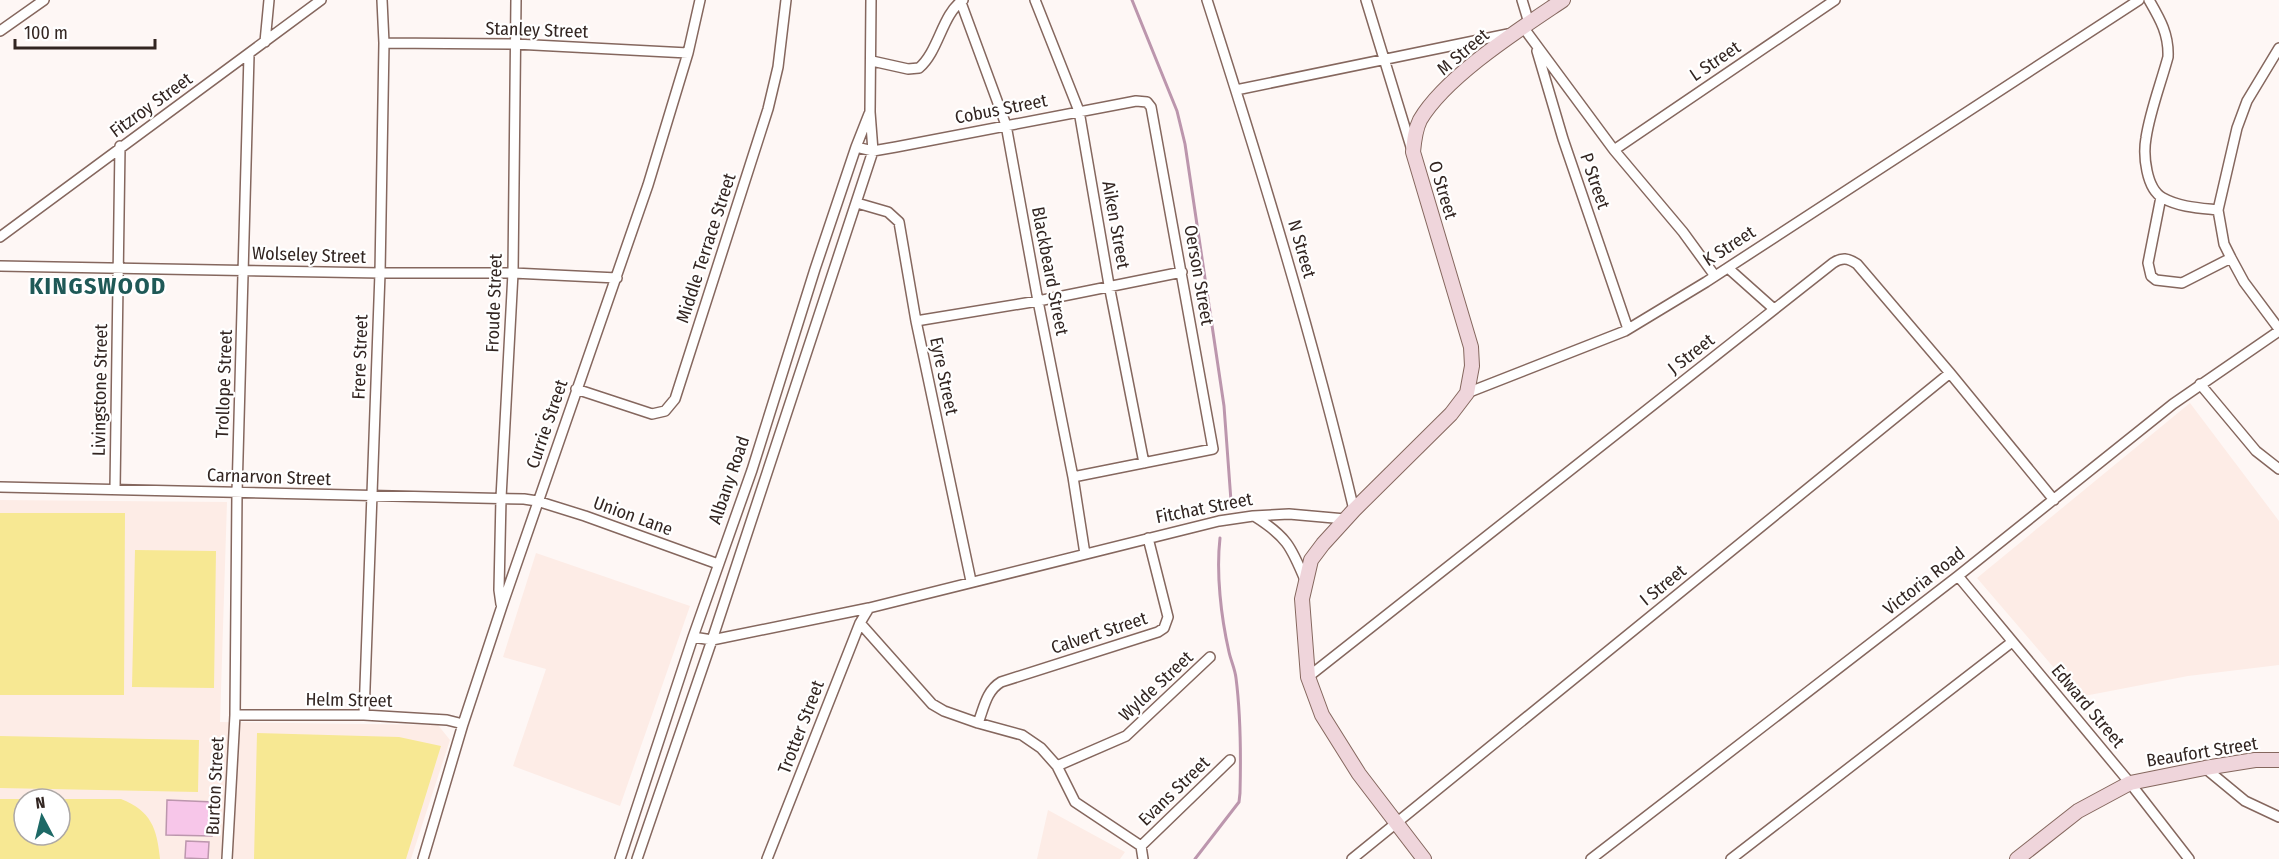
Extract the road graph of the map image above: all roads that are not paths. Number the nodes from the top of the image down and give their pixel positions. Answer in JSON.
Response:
{"nodes":[{"id":1,"x":44,"y":0,"type":"edge"},
{"id":2,"x":269,"y":0,"type":"edge"},
{"id":3,"x":321,"y":0,"type":"edge"},
{"id":4,"x":382,"y":0,"type":"edge"},
{"id":5,"x":516,"y":0,"type":"edge"},
{"id":6,"x":700,"y":0,"type":"edge"},
{"id":7,"x":786,"y":0,"type":"edge"},
{"id":8,"x":870,"y":0,"type":"edge"},
{"id":9,"x":961,"y":0,"type":"edge"},
{"id":10,"x":1035,"y":0,"type":"edge"},
{"id":11,"x":1207,"y":0,"type":"edge"},
{"id":12,"x":1366,"y":0,"type":"edge"},
{"id":13,"x":1522,"y":0,"type":"edge"},
{"id":14,"x":1563,"y":0,"type":"edge"},
{"id":15,"x":1835,"y":0,"type":"edge"},
{"id":16,"x":2139,"y":0,"type":"edge"},
{"id":17,"x":2149,"y":0,"type":"edge"},
{"id":18,"x":1522,"y":28,"type":"junction"},
{"id":19,"x":0,"y":31,"type":"edge"},
{"id":20,"x":265,"y":42,"type":"junction"},
{"id":21,"x":1534,"y":43,"type":"junction"},
{"id":22,"x":384,"y":44,"type":"junction"},
{"id":23,"x":515,"y":45,"type":"junction"},
{"id":24,"x":2279,"y":48,"type":"edge"},
{"id":25,"x":688,"y":52,"type":"junction"},
{"id":26,"x":249,"y":55,"type":"junction"},
{"id":27,"x":1384,"y":58,"type":"junction"},
{"id":28,"x":872,"y":61,"type":"junction"},
{"id":29,"x":1236,"y":90,"type":"junction"},
{"id":30,"x":1151,"y":107,"type":"joint"},
{"id":31,"x":1079,"y":111,"type":"junction"},
{"id":32,"x":870,"y":112,"type":"junction"},
{"id":33,"x":1006,"y":125,"type":"junction"},
{"id":34,"x":120,"y":147,"type":"junction"},
{"id":35,"x":855,"y":147,"type":"junction"},
{"id":36,"x":1614,"y":150,"type":"junction"},
{"id":37,"x":873,"y":151,"type":"junction"},
{"id":38,"x":1413,"y":152,"type":"junction"},
{"id":39,"x":2161,"y":197,"type":"junction"},
{"id":40,"x":857,"y":203,"type":"junction"},
{"id":41,"x":2218,"y":210,"type":"junction"},
{"id":42,"x":0,"y":237,"type":"edge"},
{"id":43,"x":2231,"y":258,"type":"junction"},
{"id":44,"x":0,"y":266,"type":"edge"},
{"id":45,"x":119,"y":267,"type":"junction"},
{"id":46,"x":1728,"y":268,"type":"junction"},
{"id":47,"x":244,"y":269,"type":"junction"},
{"id":48,"x":814,"y":269,"type":"junction"},
{"id":49,"x":1182,"y":272,"type":"junction"},
{"id":50,"x":380,"y":273,"type":"junction"},
{"id":51,"x":513,"y":273,"type":"junction"},
{"id":52,"x":831,"y":275,"type":"junction"},
{"id":53,"x":1715,"y":276,"type":"junction"},
{"id":54,"x":617,"y":278,"type":"junction"},
{"id":55,"x":1110,"y":285,"type":"junction"},
{"id":56,"x":1038,"y":301,"type":"junction"},
{"id":57,"x":1774,"y":309,"type":"junction"},
{"id":58,"x":916,"y":321,"type":"junction"},
{"id":59,"x":1628,"y":329,"type":"junction"},
{"id":60,"x":2279,"y":330,"type":"edge"},
{"id":61,"x":1950,"y":373,"type":"junction"},
{"id":62,"x":2200,"y":384,"type":"junction"},
{"id":63,"x":576,"y":388,"type":"junction"},
{"id":64,"x":1467,"y":393,"type":"junction"},
{"id":65,"x":1144,"y":463,"type":"junction"},
{"id":66,"x":2279,"y":469,"type":"edge"},
{"id":67,"x":752,"y":470,"type":"junction"},
{"id":68,"x":766,"y":474,"type":"junction"},
{"id":69,"x":1073,"y":477,"type":"junction"},
{"id":70,"x":0,"y":486,"type":"edge"},
{"id":71,"x":115,"y":489,"type":"junction"},
{"id":72,"x":237,"y":493,"type":"junction"},
{"id":73,"x":371,"y":496,"type":"junction"},
{"id":74,"x":501,"y":498,"type":"junction"},
{"id":75,"x":2054,"y":500,"type":"junction"},
{"id":76,"x":537,"y":501,"type":"junction"},
{"id":77,"x":1349,"y":514,"type":"junction"},
{"id":78,"x":1253,"y":516,"type":"junction"},
{"id":79,"x":1148,"y":538,"type":"junction"},
{"id":80,"x":1085,"y":554,"type":"junction"},
{"id":81,"x":718,"y":564,"type":"junction"},
{"id":82,"x":1958,"y":576,"type":"junction"},
{"id":83,"x":1305,"y":580,"type":"junction"},
{"id":84,"x":971,"y":581,"type":"junction"},
{"id":85,"x":502,"y":606,"type":"junction"},
{"id":86,"x":869,"y":608,"type":"junction"},
{"id":87,"x":860,"y":623,"type":"junction"},
{"id":88,"x":693,"y":637,"type":"junction"},
{"id":89,"x":712,"y":640,"type":"junction"},
{"id":90,"x":2013,"y":642,"type":"junction"},
{"id":91,"x":1210,"y":657,"type":"dead end"},
{"id":92,"x":1308,"y":677,"type":"junction"},
{"id":93,"x":235,"y":715,"type":"junction"},
{"id":94,"x":364,"y":715,"type":"junction"},
{"id":95,"x":978,"y":723,"type":"junction"},
{"id":96,"x":463,"y":724,"type":"junction"},
{"id":97,"x":660,"y":739,"type":"junction"},
{"id":98,"x":677,"y":743,"type":"junction"},
{"id":99,"x":1230,"y":760,"type":"dead end"},
{"id":100,"x":2279,"y":760,"type":"edge"},
{"id":101,"x":1057,"y":766,"type":"junction"},
{"id":102,"x":2205,"y":768,"type":"junction"},
{"id":103,"x":2130,"y":783,"type":"junction"},
{"id":104,"x":2279,"y":817,"type":"edge"},
{"id":105,"x":1396,"y":823,"type":"junction"},
{"id":106,"x":628,"y":836,"type":"junction"},
{"id":107,"x":644,"y":840,"type":"junction"},
{"id":108,"x":1142,"y":846,"type":"junction"},
{"id":109,"x":227,"y":859,"type":"edge"},
{"id":110,"x":423,"y":859,"type":"edge"},
{"id":111,"x":620,"y":859,"type":"edge"},
{"id":112,"x":637,"y":859,"type":"edge"},
{"id":113,"x":767,"y":859,"type":"edge"},
{"id":114,"x":1143,"y":859,"type":"edge"},
{"id":115,"x":1352,"y":859,"type":"edge"},
{"id":116,"x":1424,"y":859,"type":"edge"},
{"id":117,"x":1591,"y":859,"type":"edge"},
{"id":118,"x":1731,"y":859,"type":"edge"},
{"id":119,"x":2017,"y":859,"type":"edge"},
{"id":120,"x":2189,"y":859,"type":"edge"}],
"edges":[{"from":1,"to":19,"type":"street"},
{"from":2,"to":20,"type":"street"},
{"from":3,"to":20,"type":"street","name":"Fitzroy Street"},
{"from":4,"to":22,"type":"street","name":"Frere Street"},
{"from":5,"to":23,"type":"street","name":"Froude Street"},
{"from":6,"to":25,"type":"street","name":"Currie Street"},
{"from":7,"to":63,"type":"street","name":"Middle Terrace Street"},
{"from":8,"to":28,"type":"street","name":"Albany Road"},
{"from":9,"to":28,"type":"street"},
{"from":9,"to":33,"type":"street","name":"Blackbeard Street"},
{"from":10,"to":31,"type":"street","name":"Aiken Street"},
{"from":11,"to":29,"type":"street","name":"N Street"},
{"from":12,"to":27,"type":"street","name":"O Street"},
{"from":13,"to":18,"type":"street","name":"P Street"},
{"from":14,"to":18,"type":"street","name":"M Street"},
{"from":15,"to":36,"type":"street","name":"L Street"},
{"from":16,"to":46,"type":"street","name":"K Street"},
{"from":17,"to":39,"type":"street"},
{"from":18,"to":21,"type":"street","name":"P Street"},
{"from":18,"to":27,"type":"street"},
{"from":18,"to":38,"type":"street","name":"M Street"},
{"from":20,"to":26,"type":"street","name":"Fitzroy Street"},
{"from":21,"to":36,"type":"street","name":"P Street"},
{"from":21,"to":59,"type":"street","name":"P Street"},
{"from":22,"to":23,"type":"street","name":"Stanley Street"},
{"from":22,"to":50,"type":"street","name":"Frere Street"},
{"from":23,"to":25,"type":"street","name":"Stanley Street"},
{"from":23,"to":51,"type":"street","name":"Froude Street"},
{"from":24,"to":41,"type":"street"},
{"from":25,"to":54,"type":"street","name":"Currie Street"},
{"from":26,"to":34,"type":"street","name":"Fitzroy Street"},
{"from":26,"to":47,"type":"street","name":"Trollope Street"},
{"from":27,"to":29,"type":"street"},
{"from":27,"to":38,"type":"street","name":"O Street"},
{"from":28,"to":32,"type":"street","name":"Albany Road"},
{"from":29,"to":77,"type":"street","name":"N Street"},
{"from":30,"to":31,"type":"street","name":"Cobus Street"},
{"from":30,"to":49,"type":"street","name":"Oerson Street"},
{"from":31,"to":33,"type":"street","name":"Cobus Street"},
{"from":31,"to":55,"type":"street","name":"Aiken Street"},
{"from":32,"to":35,"type":"street","name":"Albany Road"},
{"from":32,"to":37,"type":"street","name":"Albany Road"},
{"from":33,"to":37,"type":"street","name":"Cobus Street"},
{"from":33,"to":56,"type":"street","name":"Blackbeard Street"},
{"from":34,"to":42,"type":"street","name":"Fitzroy Street"},
{"from":34,"to":45,"type":"street","name":"Livingstone Street"},
{"from":35,"to":37,"type":"street","name":"Cobus Street"},
{"from":35,"to":48,"type":"street","name":"Albany Road"},
{"from":36,"to":53,"type":"street","name":"P Street"},
{"from":37,"to":40,"type":"street","name":"Albany Road"},
{"from":38,"to":64,"type":"street","name":"O Street"},
{"from":39,"to":41,"type":"street"},
{"from":39,"to":43,"type":"street"},
{"from":40,"to":52,"type":"street","name":"Albany Road"},
{"from":40,"to":58,"type":"street","name":"Eyre Street"},
{"from":41,"to":43,"type":"street"},
{"from":43,"to":60,"type":"street"},
{"from":44,"to":45,"type":"street","name":"Wolseley Street"},
{"from":45,"to":47,"type":"street","name":"Wolseley Street"},
{"from":45,"to":71,"type":"street","name":"Livingstone Street"},
{"from":46,"to":53,"type":"street","name":"K Street"},
{"from":46,"to":57,"type":"street"},
{"from":47,"to":50,"type":"street","name":"Wolseley Street"},
{"from":47,"to":72,"type":"street","name":"Trollope Street"},
{"from":48,"to":52,"type":"street"},
{"from":48,"to":67,"type":"street","name":"Albany Road"},
{"from":49,"to":55,"type":"street"},
{"from":49,"to":65,"type":"street","name":"Oerson Street"},
{"from":50,"to":51,"type":"street","name":"Wolseley Street"},
{"from":50,"to":73,"type":"street","name":"Frere Street"},
{"from":51,"to":54,"type":"street","name":"Wolseley Street"},
{"from":51,"to":74,"type":"street","name":"Froude Street"},
{"from":52,"to":68,"type":"street","name":"Albany Road"},
{"from":53,"to":59,"type":"street","name":"K Street"},
{"from":54,"to":63,"type":"street","name":"Currie Street"},
{"from":55,"to":56,"type":"street"},
{"from":55,"to":65,"type":"street","name":"Aiken Street"},
{"from":56,"to":58,"type":"street"},
{"from":56,"to":69,"type":"street","name":"Blackbeard Street"},
{"from":57,"to":61,"type":"street","name":"J Street"},
{"from":57,"to":92,"type":"street","name":"J Street"},
{"from":58,"to":84,"type":"street","name":"Eyre Street"},
{"from":59,"to":64,"type":"street","name":"K Street"},
{"from":60,"to":62,"type":"street","name":"Victoria Road"},
{"from":61,"to":75,"type":"street","name":"J Street"},
{"from":61,"to":105,"type":"street","name":"I Street"},
{"from":62,"to":66,"type":"street"},
{"from":62,"to":75,"type":"street","name":"Victoria Road"},
{"from":63,"to":76,"type":"street","name":"Currie Street"},
{"from":64,"to":77,"type":"street"},
{"from":65,"to":69,"type":"street"},
{"from":67,"to":68,"type":"street"},
{"from":67,"to":81,"type":"street","name":"Albany Road"},
{"from":68,"to":89,"type":"street","name":"Albany Road"},
{"from":69,"to":80,"type":"street","name":"Blackbeard Street"},
{"from":70,"to":71,"type":"street","name":"Carnarvon Street"},
{"from":71,"to":72,"type":"street","name":"Carnarvon Street"},
{"from":72,"to":73,"type":"street","name":"Carnarvon Street"},
{"from":72,"to":93,"type":"street","name":"Trollope Street"},
{"from":73,"to":74,"type":"street","name":"Carnarvon Street"},
{"from":73,"to":94,"type":"street","name":"Frere Street"},
{"from":74,"to":76,"type":"street","name":"Carnarvon Street"},
{"from":74,"to":85,"type":"street","name":"Froude Street"},
{"from":75,"to":82,"type":"street","name":"Victoria Road"},
{"from":76,"to":81,"type":"street","name":"Union Lane"},
{"from":76,"to":85,"type":"street","name":"Currie Street"},
{"from":77,"to":78,"type":"street","name":"Fitchat Street"},
{"from":77,"to":83,"type":"street"},
{"from":78,"to":79,"type":"street","name":"Fitchat Street"},
{"from":78,"to":83,"type":"street"},
{"from":79,"to":80,"type":"street","name":"Fitchat Street"},
{"from":79,"to":95,"type":"street","name":"Calvert Street"},
{"from":80,"to":84,"type":"street","name":"Fitchat Street"},
{"from":81,"to":88,"type":"street","name":"Albany Road"},
{"from":82,"to":90,"type":"street","name":"Edward Street"},
{"from":82,"to":117,"type":"street","name":"Victoria Road"},
{"from":83,"to":92,"type":"street"},
{"from":84,"to":86,"type":"street","name":"Fitchat Street"},
{"from":85,"to":96,"type":"street","name":"Currie Street"},
{"from":86,"to":87,"type":"street","name":"Trotter Street"},
{"from":86,"to":89,"type":"street","name":"Fitchat Street"},
{"from":87,"to":95,"type":"street"},
{"from":87,"to":113,"type":"street","name":"Trotter Street"},
{"from":88,"to":89,"type":"street","name":"Fitchat Street"},
{"from":88,"to":97,"type":"street","name":"Albany Road"},
{"from":89,"to":98,"type":"street","name":"Albany Road"},
{"from":90,"to":103,"type":"street","name":"Edward Street"},
{"from":90,"to":118,"type":"street"},
{"from":91,"to":101,"type":"street","name":"Wylde Street"},
{"from":92,"to":105,"type":"street"},
{"from":93,"to":94,"type":"street","name":"Helm Street"},
{"from":93,"to":109,"type":"street","name":"Burton Street"},
{"from":94,"to":96,"type":"street","name":"Helm Street"},
{"from":95,"to":101,"type":"street"},
{"from":96,"to":110,"type":"street","name":"Currie Street"},
{"from":97,"to":98,"type":"street"},
{"from":97,"to":106,"type":"street","name":"Albany Road"},
{"from":98,"to":107,"type":"street","name":"Albany Road"},
{"from":99,"to":108,"type":"street","name":"Evans Street"},
{"from":100,"to":102,"type":"street","name":"Beaufort Street"},
{"from":101,"to":108,"type":"street"},
{"from":102,"to":103,"type":"street","name":"Beaufort Street"},
{"from":102,"to":104,"type":"street"},
{"from":103,"to":119,"type":"street","name":"Beaufort Street"},
{"from":103,"to":120,"type":"street","name":"Edward Street"},
{"from":105,"to":115,"type":"street","name":"I Street"},
{"from":105,"to":116,"type":"street"},
{"from":106,"to":107,"type":"street"},
{"from":106,"to":111,"type":"street","name":"Albany Road"},
{"from":107,"to":112,"type":"street","name":"Albany Road"},
{"from":108,"to":114,"type":"street"}]}
